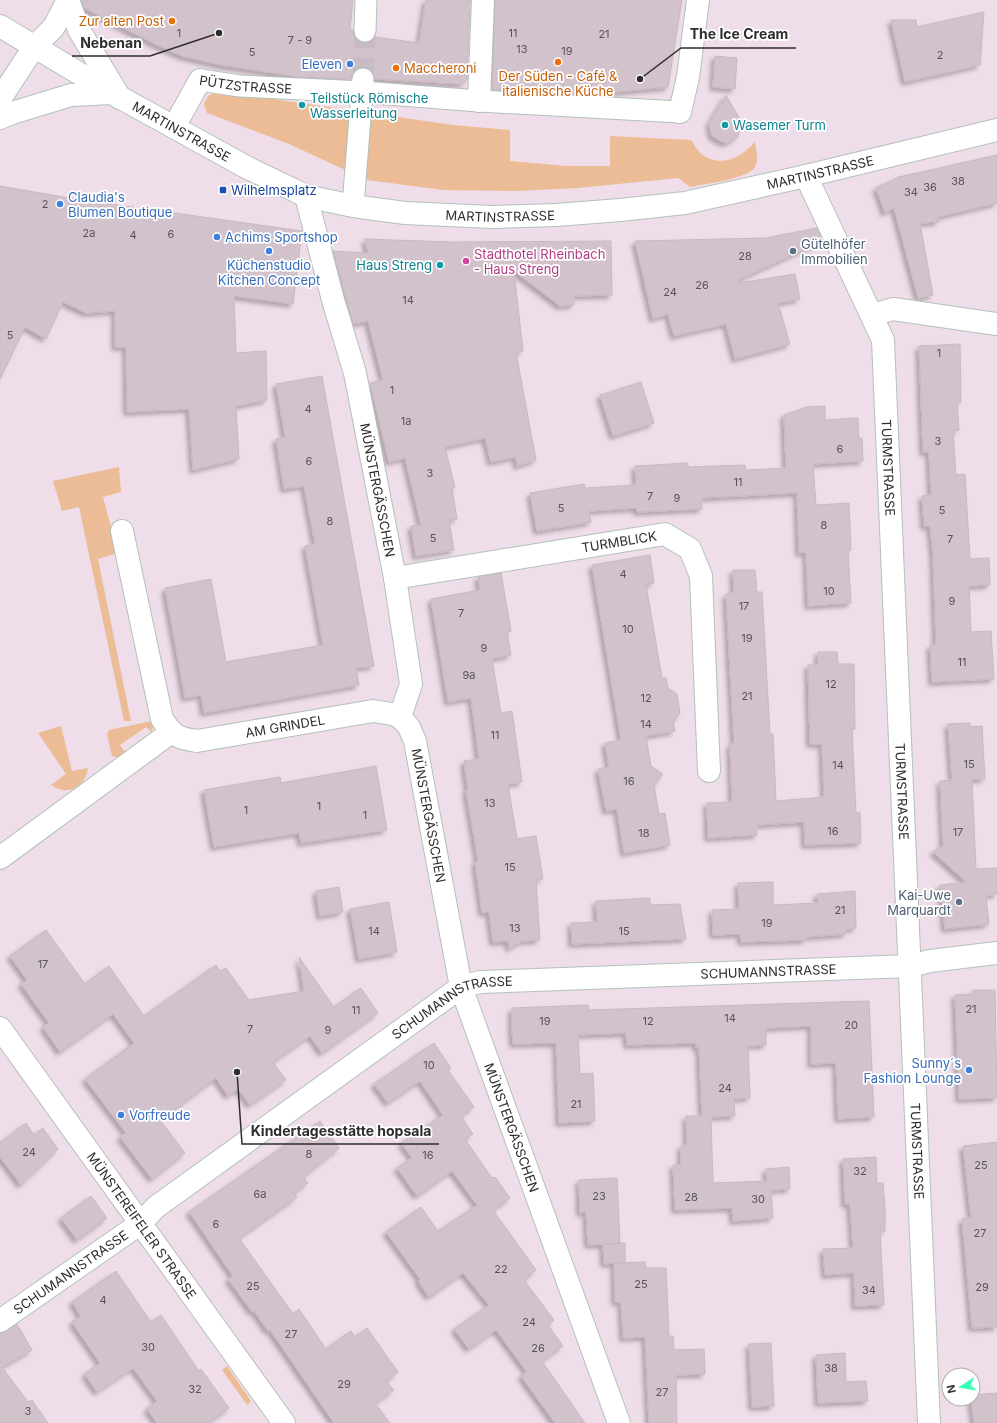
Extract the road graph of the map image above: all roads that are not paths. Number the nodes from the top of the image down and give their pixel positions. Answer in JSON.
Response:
{"nodes":[{"id":1,"x":68,"y":0,"type":"edge"},
{"id":2,"x":366,"y":0,"type":"edge"},
{"id":3,"x":484,"y":0,"type":"edge"},
{"id":4,"x":698,"y":0,"type":"edge"},
{"id":5,"x":0,"y":26,"type":"edge"},
{"id":6,"x":365,"y":31,"type":"tunnel mouth"},
{"id":7,"x":34,"y":47,"type":"junction"},
{"id":8,"x":200,"y":80,"type":"joint"},
{"id":9,"x":362,"y":85,"type":"junction"},
{"id":10,"x":116,"y":95,"type":"junction"},
{"id":11,"x":0,"y":99,"type":"edge"},
{"id":12,"x":479,"y":101,"type":"junction"},
{"id":13,"x":680,"y":112,"type":"joint"},
{"id":14,"x":0,"y":118,"type":"edge"},
{"id":15,"x":174,"y":127,"type":"junction"},
{"id":16,"x":997,"y":130,"type":"edge"},
{"id":17,"x":806,"y":176,"type":"junction"},
{"id":18,"x":306,"y":196,"type":"junction"},
{"id":19,"x":353,"y":206,"type":"junction"},
{"id":20,"x":872,"y":316,"type":"junction"},
{"id":21,"x":997,"y":324,"type":"edge"},
{"id":22,"x":122,"y":530,"type":"dead end"},
{"id":23,"x":395,"y":578,"type":"junction"},
{"id":24,"x":400,"y":717,"type":"junction"},
{"id":25,"x":170,"y":732,"type":"junction"},
{"id":26,"x":709,"y":771,"type":"dead end"},
{"id":27,"x":0,"y":858,"type":"edge"},
{"id":28,"x":997,"y":954,"type":"edge"},
{"id":29,"x":910,"y":966,"type":"junction"},
{"id":30,"x":461,"y":986,"type":"junction"},
{"id":31,"x":0,"y":1028,"type":"edge"},
{"id":32,"x":141,"y":1223,"type":"junction"},
{"id":33,"x":0,"y":1321,"type":"edge"},
{"id":34,"x":284,"y":1423,"type":"edge"},
{"id":35,"x":620,"y":1423,"type":"edge"},
{"id":36,"x":929,"y":1423,"type":"edge"}],
"edges":[{"from":1,"to":7,"type":"street"},
{"from":1,"to":10,"type":"street"},
{"from":2,"to":6,"type":"street"},
{"from":3,"to":12,"type":"street"},
{"from":4,"to":13,"type":"street"},
{"from":5,"to":7,"type":"street","name":"MARTINSTRASSE"},
{"from":7,"to":10,"type":"street","name":"MARTINSTRASSE"},
{"from":7,"to":11,"type":"street"},
{"from":8,"to":9,"type":"street","name":"PÜTZSTRASSE"},
{"from":8,"to":15,"type":"street","name":"PÜTZSTRASSE"},
{"from":9,"to":12,"type":"street","name":"PÜTZSTRASSE"},
{"from":9,"to":19,"type":"street"},
{"from":10,"to":14,"type":"street"},
{"from":10,"to":15,"type":"street","name":"MARTINSTRASSE"},
{"from":12,"to":13,"type":"street","name":"PÜTZSTRASSE"},
{"from":15,"to":18,"type":"street","name":"MARTINSTRASSE"},
{"from":16,"to":17,"type":"street","name":"MARTINSTRASSE"},
{"from":17,"to":19,"type":"street","name":"MARTINSTRASSE"},
{"from":17,"to":20,"type":"street","name":"TURMSTRASSE"},
{"from":18,"to":19,"type":"street","name":"MARTINSTRASSE"},
{"from":18,"to":23,"type":"street","name":"MÜNSTERGÄSSCHEN"},
{"from":20,"to":21,"type":"street"},
{"from":20,"to":29,"type":"street","name":"TURMSTRASSE"},
{"from":22,"to":25,"type":"street"},
{"from":23,"to":24,"type":"street","name":"MÜNSTERGÄSSCHEN"},
{"from":23,"to":26,"type":"street","name":"TURMBLICK"},
{"from":24,"to":25,"type":"street","name":"AM GRINDEL"},
{"from":24,"to":30,"type":"street","name":"MÜNSTERGÄSSCHEN"},
{"from":25,"to":27,"type":"street"},
{"from":28,"to":29,"type":"street","name":"SCHUMANNSTRASSE"},
{"from":29,"to":30,"type":"street","name":"SCHUMANNSTRASSE"},
{"from":29,"to":36,"type":"street","name":"TURMSTRASSE"},
{"from":30,"to":32,"type":"street","name":"SCHUMANNSTRASSE"},
{"from":30,"to":35,"type":"street","name":"MÜNSTERGÄSSCHEN"},
{"from":31,"to":32,"type":"street","name":"MÜNSTEREIFELER STRASSE"},
{"from":32,"to":33,"type":"street","name":"SCHUMANNSTRASSE"},
{"from":32,"to":34,"type":"street","name":"MÜNSTEREIFELER STRASSE"}]}
